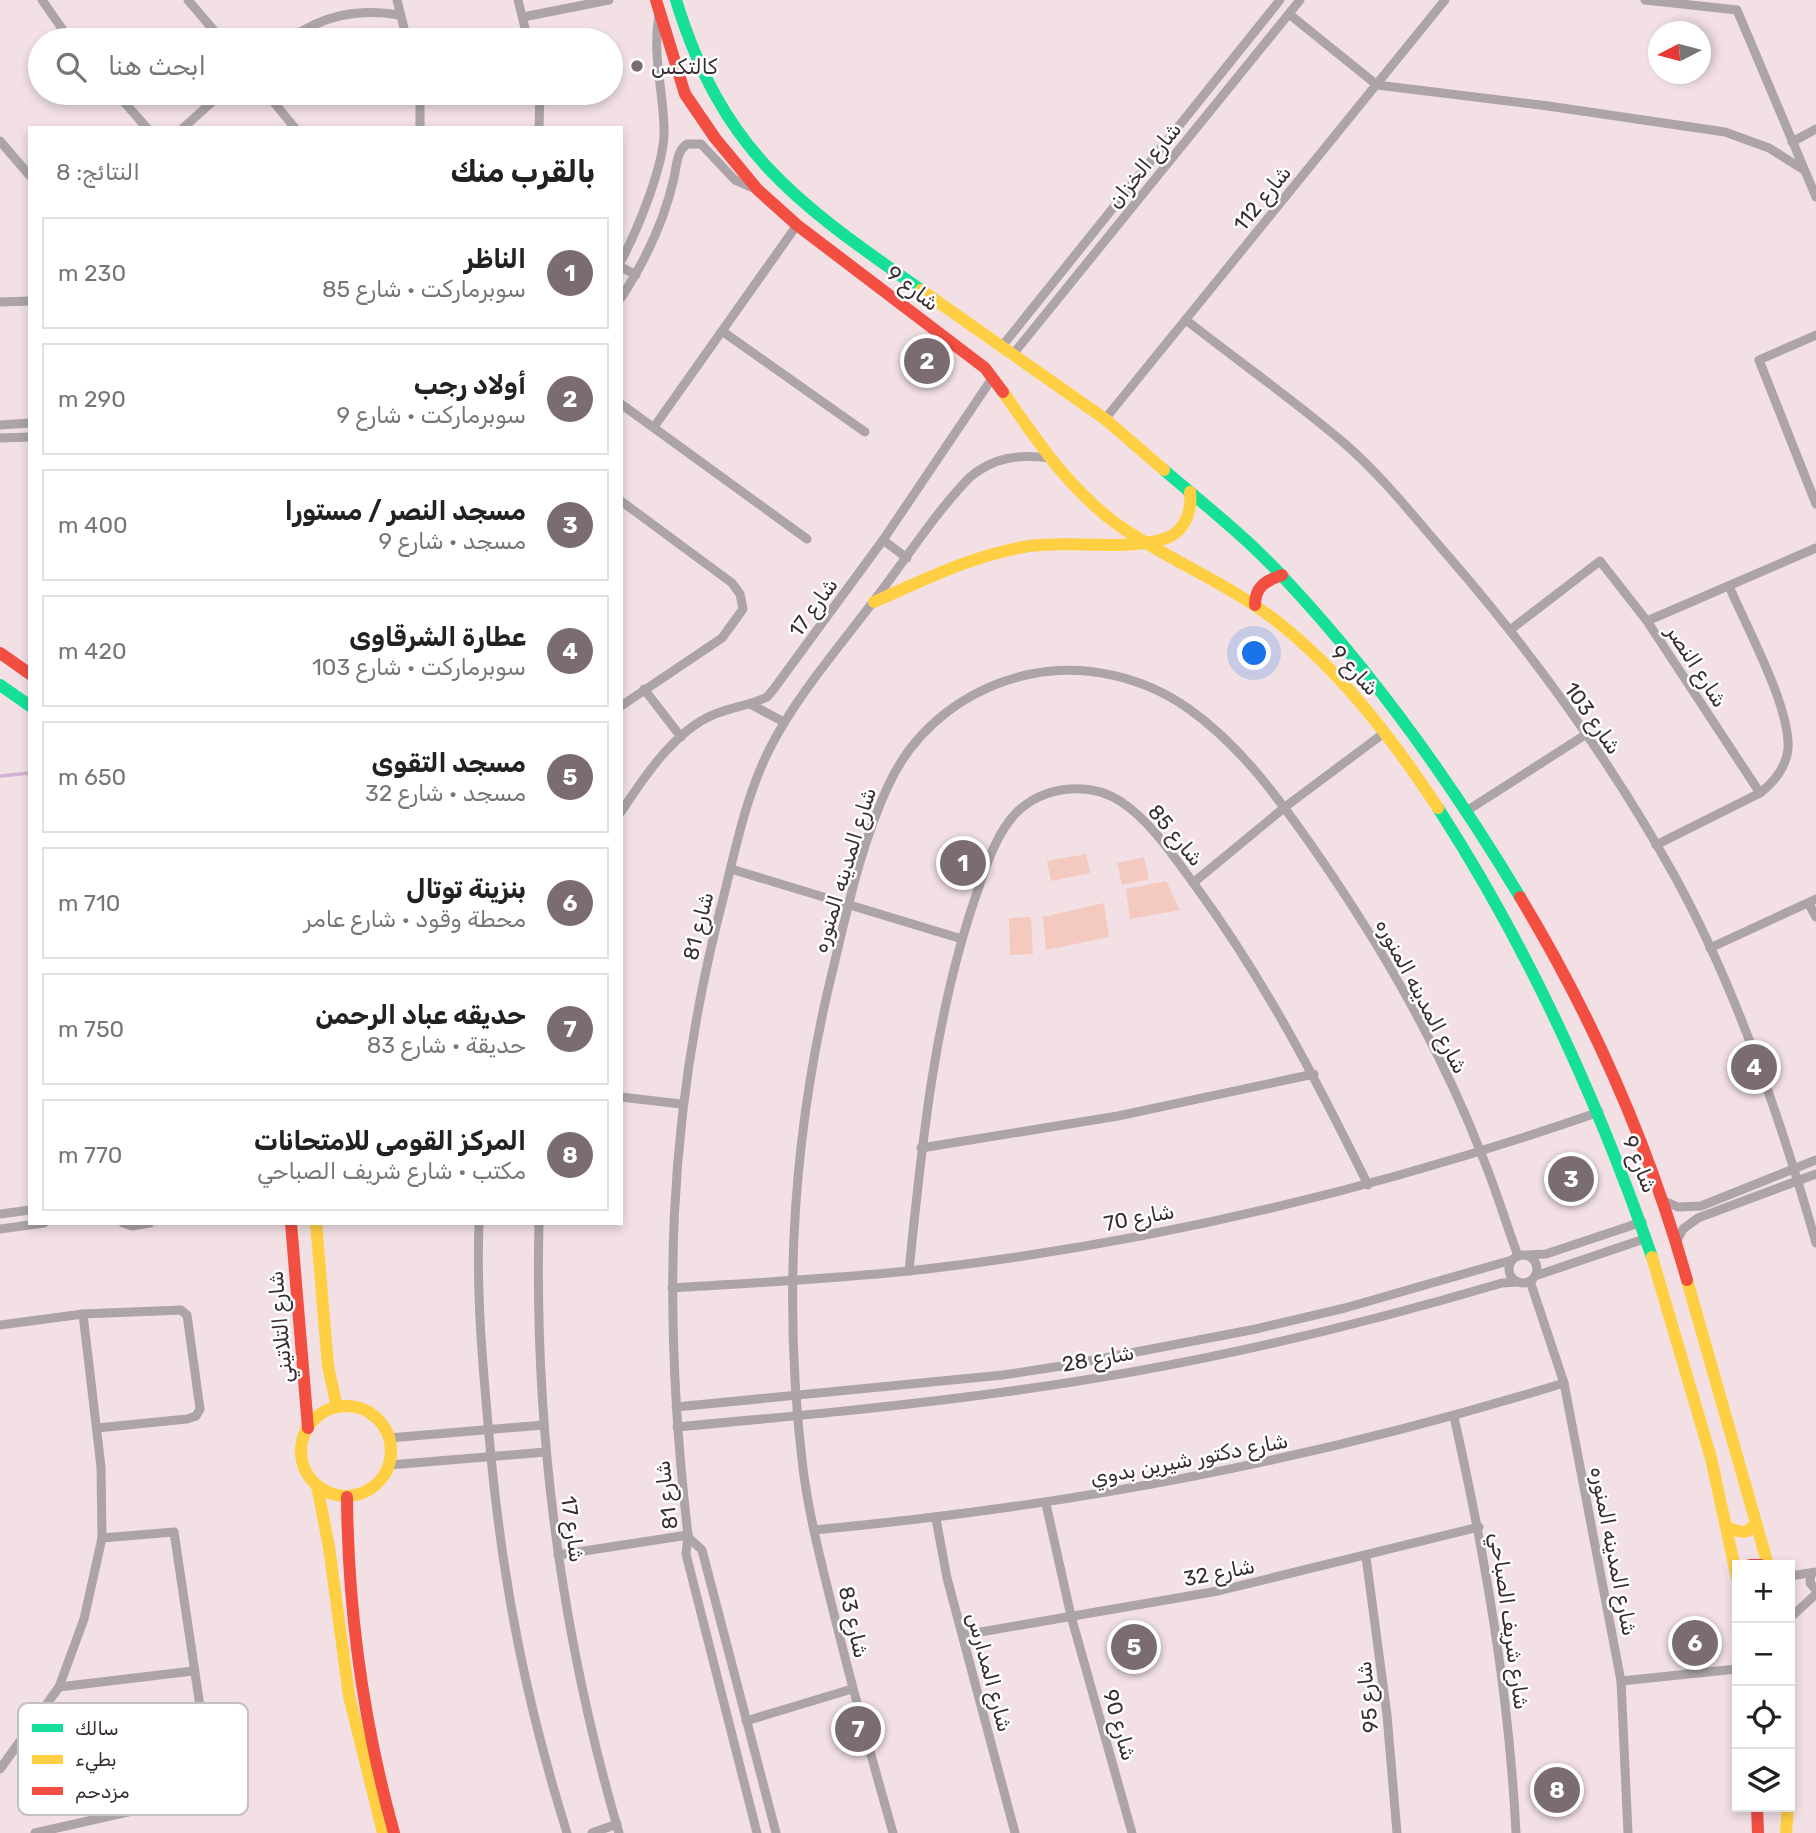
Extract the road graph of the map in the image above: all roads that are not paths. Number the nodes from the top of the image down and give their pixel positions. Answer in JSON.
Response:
{"nodes":[{"id":1,"x":42,"y":0,"type":"edge"},
{"id":2,"x":188,"y":0,"type":"edge"},
{"id":3,"x":397,"y":0,"type":"edge"},
{"id":4,"x":518,"y":0,"type":"edge"},
{"id":5,"x":610,"y":0,"type":"edge"},
{"id":6,"x":656,"y":0,"type":"edge"},
{"id":7,"x":676,"y":0,"type":"edge"},
{"id":8,"x":1280,"y":0,"type":"edge"},
{"id":9,"x":1300,"y":0,"type":"edge"},
{"id":10,"x":1445,"y":0,"type":"edge"},
{"id":11,"x":1645,"y":0,"type":"edge"},
{"id":12,"x":660,"y":13,"type":"junction"},
{"id":13,"x":1289,"y":14,"type":"junction"},
{"id":14,"x":400,"y":15,"type":"junction"},
{"id":15,"x":523,"y":17,"type":"junction"},
{"id":16,"x":62,"y":28,"type":"edge"},
{"id":17,"x":212,"y":28,"type":"edge"},
{"id":18,"x":308,"y":28,"type":"edge"},
{"id":19,"x":404,"y":28,"type":"edge"},
{"id":20,"x":525,"y":28,"type":"edge"},
{"id":21,"x":1232,"y":60,"type":"junction"},
{"id":22,"x":1244,"y":70,"type":"junction"},
{"id":23,"x":1377,"y":85,"type":"junction"},
{"id":24,"x":127,"y":105,"type":"edge"},
{"id":25,"x":209,"y":105,"type":"edge"},
{"id":26,"x":276,"y":105,"type":"edge"},
{"id":27,"x":420,"y":105,"type":"edge"},
{"id":28,"x":540,"y":105,"type":"edge"},
{"id":29,"x":145,"y":126,"type":"edge"},
{"id":30,"x":185,"y":126,"type":"edge"},
{"id":31,"x":293,"y":126,"type":"edge"},
{"id":32,"x":420,"y":126,"type":"edge"},
{"id":33,"x":539,"y":126,"type":"edge"},
{"id":34,"x":1816,"y":129,"type":"edge"},
{"id":35,"x":0,"y":141,"type":"edge"},
{"id":36,"x":1792,"y":142,"type":"junction"},
{"id":37,"x":662,"y":150,"type":"junction"},
{"id":38,"x":678,"y":154,"type":"junction"},
{"id":39,"x":1804,"y":170,"type":"junction"},
{"id":40,"x":28,"y":174,"type":"edge"},
{"id":41,"x":758,"y":190,"type":"junction"},
{"id":42,"x":1816,"y":197,"type":"edge"},
{"id":43,"x":797,"y":225,"type":"junction"},
{"id":44,"x":623,"y":259,"type":"edge"},
{"id":45,"x":623,"y":265,"type":"edge"},
{"id":46,"x":636,"y":275,"type":"junction"},
{"id":47,"x":623,"y":295,"type":"edge"},
{"id":48,"x":28,"y":301,"type":"edge"},
{"id":49,"x":0,"y":302,"type":"edge"},
{"id":50,"x":1186,"y":320,"type":"junction"},
{"id":51,"x":722,"y":331,"type":"junction"},
{"id":52,"x":1816,"y":335,"type":"edge"},
{"id":53,"x":1009,"y":349,"type":"junction"},
{"id":54,"x":993,"y":377,"type":"junction"},
{"id":55,"x":623,"y":405,"type":"edge"},
{"id":56,"x":1105,"y":419,"type":"junction"},
{"id":57,"x":28,"y":423,"type":"edge"},
{"id":58,"x":0,"y":425,"type":"edge"},
{"id":59,"x":654,"y":427,"type":"junction"},
{"id":60,"x":864,"y":432,"type":"dead end"},
{"id":61,"x":28,"y":437,"type":"edge"},
{"id":62,"x":0,"y":438,"type":"edge"},
{"id":63,"x":1049,"y":458,"type":"junction"},
{"id":64,"x":1190,"y":492,"type":"junction"},
{"id":65,"x":623,"y":502,"type":"edge"},
{"id":66,"x":1816,"y":504,"type":"edge"},
{"id":67,"x":807,"y":539,"type":"dead end"},
{"id":68,"x":883,"y":540,"type":"junction"},
{"id":69,"x":1142,"y":541,"type":"junction"},
{"id":70,"x":1816,"y":548,"type":"edge"},
{"id":71,"x":907,"y":558,"type":"junction"},
{"id":72,"x":1282,"y":575,"type":"junction"},
{"id":73,"x":1730,"y":586,"type":"junction"},
{"id":74,"x":874,"y":602,"type":"junction"},
{"id":75,"x":1255,"y":605,"type":"junction"},
{"id":76,"x":1647,"y":621,"type":"junction"},
{"id":77,"x":1510,"y":630,"type":"junction"},
{"id":78,"x":0,"y":653,"type":"edge"},
{"id":79,"x":28,"y":673,"type":"edge"},
{"id":80,"x":0,"y":685,"type":"edge"},
{"id":81,"x":644,"y":689,"type":"junction"},
{"id":82,"x":749,"y":703,"type":"junction"},
{"id":83,"x":28,"y":705,"type":"edge"},
{"id":84,"x":623,"y":705,"type":"edge"},
{"id":85,"x":785,"y":722,"type":"junction"},
{"id":86,"x":1384,"y":733,"type":"junction"},
{"id":87,"x":1585,"y":735,"type":"junction"},
{"id":88,"x":681,"y":737,"type":"junction"},
{"id":89,"x":1759,"y":793,"type":"junction"},
{"id":90,"x":1284,"y":807,"type":"junction"},
{"id":91,"x":623,"y":809,"type":"edge"},
{"id":92,"x":1468,"y":810,"type":"junction"},
{"id":93,"x":1656,"y":845,"type":"junction"},
{"id":94,"x":731,"y":869,"type":"junction"},
{"id":95,"x":1193,"y":883,"type":"junction"},
{"id":96,"x":1813,"y":902,"type":"edge"},
{"id":97,"x":848,"y":905,"type":"junction"},
{"id":98,"x":1816,"y":917,"type":"edge"},
{"id":99,"x":962,"y":939,"type":"junction"},
{"id":100,"x":1710,"y":948,"type":"junction"},
{"id":101,"x":1314,"y":1074,"type":"junction"},
{"id":102,"x":623,"y":1097,"type":"edge"},
{"id":103,"x":681,"y":1104,"type":"junction"},
{"id":104,"x":1599,"y":1112,"type":"junction"},
{"id":105,"x":921,"y":1148,"type":"junction"},
{"id":106,"x":1482,"y":1153,"type":"junction"},
{"id":107,"x":1816,"y":1160,"type":"edge"},
{"id":108,"x":1792,"y":1169,"type":"junction"},
{"id":109,"x":1816,"y":1174,"type":"edge"},
{"id":110,"x":1796,"y":1181,"type":"junction"},
{"id":111,"x":1368,"y":1185,"type":"junction"},
{"id":112,"x":1662,"y":1200,"type":"junction"},
{"id":113,"x":28,"y":1210,"type":"edge"},
{"id":114,"x":0,"y":1214,"type":"edge"},
{"id":115,"x":1642,"y":1222,"type":"junction"},
{"id":116,"x":29,"y":1225,"type":"edge"},
{"id":117,"x":291,"y":1225,"type":"edge"},
{"id":118,"x":316,"y":1225,"type":"edge"},
{"id":119,"x":479,"y":1225,"type":"edge"},
{"id":120,"x":539,"y":1225,"type":"edge"},
{"id":121,"x":0,"y":1229,"type":"edge"},
{"id":122,"x":1647,"y":1238,"type":"junction"},
{"id":123,"x":1676,"y":1242,"type":"junction"},
{"id":124,"x":1816,"y":1243,"type":"edge"},
{"id":125,"x":1519,"y":1257,"type":"junction"},
{"id":126,"x":909,"y":1271,"type":"junction"},
{"id":127,"x":1532,"y":1279,"type":"junction"},
{"id":128,"x":793,"y":1281,"type":"junction"},
{"id":129,"x":1518,"y":1282,"type":"junction"},
{"id":130,"x":672,"y":1289,"type":"junction"},
{"id":131,"x":83,"y":1314,"type":"junction"},
{"id":132,"x":0,"y":1325,"type":"edge"},
{"id":133,"x":1003,"y":1375,"type":"junction"},
{"id":134,"x":1564,"y":1383,"type":"junction"},
{"id":135,"x":1005,"y":1392,"type":"junction"},
{"id":136,"x":796,"y":1397,"type":"junction"},
{"id":137,"x":337,"y":1407,"type":"junction"},
{"id":138,"x":676,"y":1407,"type":"junction"},
{"id":139,"x":798,"y":1416,"type":"junction"},
{"id":140,"x":1454,"y":1417,"type":"junction"},
{"id":141,"x":544,"y":1425,"type":"junction"},
{"id":142,"x":308,"y":1427,"type":"junction"},
{"id":143,"x":677,"y":1427,"type":"junction"},
{"id":144,"x":97,"y":1428,"type":"junction"},
{"id":145,"x":488,"y":1432,"type":"junction"},
{"id":146,"x":389,"y":1438,"type":"junction"},
{"id":147,"x":546,"y":1452,"type":"junction"},
{"id":148,"x":491,"y":1458,"type":"junction"},
{"id":149,"x":389,"y":1465,"type":"junction"},
{"id":150,"x":317,"y":1486,"type":"junction"},
{"id":151,"x":347,"y":1497,"type":"junction"},
{"id":152,"x":1046,"y":1504,"type":"junction"},
{"id":153,"x":936,"y":1518,"type":"junction"},
{"id":154,"x":1756,"y":1522,"type":"junction"},
{"id":155,"x":1479,"y":1527,"type":"junction"},
{"id":156,"x":1729,"y":1528,"type":"junction"},
{"id":157,"x":814,"y":1530,"type":"junction"},
{"id":158,"x":689,"y":1537,"type":"junction"},
{"id":159,"x":102,"y":1538,"type":"junction"},
{"id":160,"x":558,"y":1555,"type":"junction"},
{"id":161,"x":1366,"y":1557,"type":"junction"},
{"id":162,"x":1734,"y":1560,"type":"edge"},
{"id":163,"x":1767,"y":1560,"type":"edge"},
{"id":164,"x":1814,"y":1572,"type":"edge"},
{"id":165,"x":1795,"y":1575,"type":"edge"},
{"id":166,"x":1816,"y":1592,"type":"edge"},
{"id":167,"x":1795,"y":1613,"type":"edge"},
{"id":168,"x":1071,"y":1616,"type":"junction"},
{"id":169,"x":963,"y":1635,"type":"junction"},
{"id":170,"x":1732,"y":1670,"type":"edge"},
{"id":171,"x":193,"y":1671,"type":"junction"},
{"id":172,"x":1621,"y":1681,"type":"junction"},
{"id":173,"x":60,"y":1687,"type":"junction"},
{"id":174,"x":852,"y":1689,"type":"junction"},
{"id":175,"x":48,"y":1703,"type":"edge"},
{"id":176,"x":198,"y":1703,"type":"edge"},
{"id":177,"x":746,"y":1721,"type":"junction"},
{"id":178,"x":18,"y":1744,"type":"edge"},
{"id":179,"x":0,"y":1769,"type":"edge"},
{"id":180,"x":766,"y":1797,"type":"junction"},
{"id":181,"x":749,"y":1802,"type":"junction"},
{"id":182,"x":1757,"y":1812,"type":"edge"},
{"id":183,"x":1787,"y":1812,"type":"edge"},
{"id":184,"x":115,"y":1815,"type":"edge"},
{"id":185,"x":618,"y":1828,"type":"edge"},
{"id":186,"x":35,"y":1833,"type":"edge"},
{"id":187,"x":383,"y":1833,"type":"edge"},
{"id":188,"x":394,"y":1833,"type":"edge"},
{"id":189,"x":566,"y":1833,"type":"edge"},
{"id":190,"x":592,"y":1833,"type":"edge"},
{"id":191,"x":757,"y":1833,"type":"edge"},
{"id":192,"x":776,"y":1833,"type":"edge"},
{"id":193,"x":893,"y":1833,"type":"edge"},
{"id":194,"x":1015,"y":1833,"type":"edge"},
{"id":195,"x":1132,"y":1833,"type":"edge"},
{"id":196,"x":1397,"y":1833,"type":"edge"},
{"id":197,"x":1516,"y":1833,"type":"edge"},
{"id":198,"x":1628,"y":1833,"type":"edge"},
{"id":199,"x":1758,"y":1833,"type":"edge"},
{"id":200,"x":1786,"y":1833,"type":"edge"}],
"edges":[{"from":1,"to":16,"type":"street"},
{"from":2,"to":17,"type":"street"},
{"from":3,"to":14,"type":"street"},
{"from":4,"to":15,"type":"street"},
{"from":5,"to":15,"type":"street"},
{"from":6,"to":12,"type":"main road","name":"شارع 9"},
{"from":7,"to":53,"type":"main road","name":"شارع 9"},
{"from":8,"to":21,"type":"street","name":"شارع الخزان"},
{"from":9,"to":13,"type":"street","name":"شارع الخزان"},
{"from":10,"to":23,"type":"street","name":"شارع 112"},
{"from":11,"to":36,"type":"street"},
{"from":12,"to":37,"type":"street"},
{"from":12,"to":41,"type":"main road","name":"شارع 9"},
{"from":13,"to":22,"type":"street","name":"شارع الخزان"},
{"from":13,"to":23,"type":"street"},
{"from":14,"to":18,"type":"street"},
{"from":14,"to":19,"type":"street"},
{"from":15,"to":20,"type":"street"},
{"from":21,"to":22,"type":"street"},
{"from":21,"to":53,"type":"street","name":"شارع الخزان"},
{"from":22,"to":53,"type":"street","name":"شارع الخزان"},
{"from":23,"to":39,"type":"street"},
{"from":23,"to":50,"type":"street","name":"شارع 112"},
{"from":24,"to":29,"type":"street"},
{"from":25,"to":30,"type":"street"},
{"from":26,"to":31,"type":"street"},
{"from":27,"to":32,"type":"street"},
{"from":28,"to":33,"type":"street"},
{"from":34,"to":36,"type":"street"},
{"from":35,"to":40,"type":"street"},
{"from":36,"to":39,"type":"street"},
{"from":37,"to":38,"type":"street"},
{"from":37,"to":44,"type":"street"},
{"from":38,"to":41,"type":"street"},
{"from":38,"to":46,"type":"street"},
{"from":39,"to":42,"type":"street"},
{"from":41,"to":43,"type":"main road","name":"شارع 9"},
{"from":43,"to":51,"type":"street"},
{"from":43,"to":54,"type":"main road","name":"شارع 9"},
{"from":45,"to":46,"type":"street"},
{"from":46,"to":47,"type":"street"},
{"from":48,"to":49,"type":"street"},
{"from":50,"to":56,"type":"street","name":"شارع 112"},
{"from":50,"to":77,"type":"street","name":"شارع 103"},
{"from":51,"to":59,"type":"street"},
{"from":51,"to":60,"type":"street"},
{"from":52,"to":66,"type":"street"},
{"from":53,"to":56,"type":"main road","name":"شارع 9"},
{"from":54,"to":63,"type":"main road","name":"شارع 9"},
{"from":54,"to":68,"type":"street","name":"شارع 17"},
{"from":55,"to":59,"type":"street"},
{"from":56,"to":64,"type":"main road","name":"شارع 9"},
{"from":57,"to":58,"type":"street"},
{"from":59,"to":67,"type":"street"},
{"from":61,"to":62,"type":"street"},
{"from":63,"to":69,"type":"main road","name":"شارع 9"},
{"from":63,"to":71,"type":"street","name":"شارع 81"},
{"from":64,"to":69,"type":"main road"},
{"from":64,"to":72,"type":"main road","name":"شارع 9"},
{"from":65,"to":81,"type":"street"},
{"from":68,"to":71,"type":"street"},
{"from":68,"to":82,"type":"street","name":"شارع 17"},
{"from":69,"to":74,"type":"main road"},
{"from":69,"to":75,"type":"main road","name":"شارع 9"},
{"from":70,"to":73,"type":"street"},
{"from":71,"to":74,"type":"street","name":"شارع 81"},
{"from":72,"to":75,"type":"main road"},
{"from":72,"to":92,"type":"main road","name":"شارع 9"},
{"from":73,"to":76,"type":"street"},
{"from":73,"to":89,"type":"street"},
{"from":74,"to":85,"type":"street","name":"شارع 81"},
{"from":75,"to":86,"type":"main road","name":"شارع 9"},
{"from":76,"to":77,"type":"street","name":"شارع النصر"},
{"from":76,"to":89,"type":"street","name":"شارع النصر"},
{"from":77,"to":87,"type":"street","name":"شارع 103"},
{"from":78,"to":79,"type":"main road"},
{"from":80,"to":83,"type":"main road"},
{"from":81,"to":84,"type":"street"},
{"from":81,"to":88,"type":"street"},
{"from":82,"to":85,"type":"street"},
{"from":82,"to":88,"type":"street","name":"شارع 17"},
{"from":85,"to":94,"type":"street","name":"شارع 81"},
{"from":86,"to":90,"type":"street"},
{"from":86,"to":104,"type":"main road","name":"شارع 9"},
{"from":87,"to":92,"type":"street"},
{"from":87,"to":93,"type":"street","name":"شارع 103"},
{"from":88,"to":91,"type":"street","name":"شارع 17"},
{"from":89,"to":93,"type":"street"},
{"from":90,"to":95,"type":"street"},
{"from":90,"to":97,"type":"street","name":"شارع المدينه المنوره"},
{"from":90,"to":106,"type":"street","name":"شارع المدينه المنوره"},
{"from":92,"to":112,"type":"main road","name":"شارع 9"},
{"from":93,"to":100,"type":"street","name":"شارع 103"},
{"from":94,"to":97,"type":"street"},
{"from":94,"to":103,"type":"street","name":"شارع 81"},
{"from":95,"to":99,"type":"street","name":"شارع 85"},
{"from":95,"to":101,"type":"street","name":"شارع 85"},
{"from":96,"to":98,"type":"street"},
{"from":96,"to":100,"type":"street"},
{"from":97,"to":99,"type":"street"},
{"from":97,"to":128,"type":"street","name":"شارع المدينه المنوره"},
{"from":99,"to":105,"type":"street","name":"شارع 85"},
{"from":100,"to":108,"type":"street","name":"شارع 103"},
{"from":101,"to":105,"type":"street"},
{"from":101,"to":111,"type":"street","name":"شارع 85"},
{"from":102,"to":103,"type":"street"},
{"from":103,"to":130,"type":"street","name":"شارع 81"},
{"from":104,"to":106,"type":"street","name":"شارع 70"},
{"from":104,"to":115,"type":"main road","name":"شارع 9"},
{"from":105,"to":126,"type":"street","name":"شارع 85"},
{"from":106,"to":111,"type":"street","name":"شارع 70"},
{"from":106,"to":125,"type":"street","name":"شارع المدينه المنوره"},
{"from":107,"to":108,"type":"street"},
{"from":108,"to":110,"type":"street","name":"شارع 103"},
{"from":108,"to":112,"type":"street"},
{"from":109,"to":110,"type":"street"},
{"from":110,"to":123,"type":"street"},
{"from":110,"to":124,"type":"street","name":"شارع 103"},
{"from":111,"to":126,"type":"street","name":"شارع 70"},
{"from":112,"to":123,"type":"main road","name":"شارع 9"},
{"from":113,"to":114,"type":"street"},
{"from":115,"to":122,"type":"main road","name":"شارع 9"},
{"from":115,"to":125,"type":"street","name":"شارع 28"},
{"from":116,"to":121,"type":"street"},
{"from":117,"to":142,"type":"main road","name":"شارع التلاتيني"},
{"from":118,"to":137,"type":"main road"},
{"from":119,"to":145,"type":"street"},
{"from":120,"to":141,"type":"street","name":"شارع 17"},
{"from":122,"to":127,"type":"street"},
{"from":122,"to":156,"type":"main road","name":"شارع 9"},
{"from":123,"to":154,"type":"main road","name":"شارع 9"},
{"from":125,"to":127,"type":"street","name":"شارع المدينه المنوره"},
{"from":125,"to":129,"type":"street"},
{"from":125,"to":133,"type":"street","name":"شارع 28"},
{"from":126,"to":128,"type":"street","name":"شارع 70"},
{"from":127,"to":129,"type":"street","name":"شارع 28"},
{"from":127,"to":134,"type":"street","name":"شارع المدينه المنوره"},
{"from":128,"to":130,"type":"street","name":"شارع 70"},
{"from":128,"to":136,"type":"street","name":"شارع المدينه المنوره"},
{"from":129,"to":135,"type":"street","name":"شارع 28"},
{"from":130,"to":138,"type":"street","name":"شارع 81"},
{"from":131,"to":132,"type":"street"},
{"from":131,"to":144,"type":"street"},
{"from":131,"to":144,"type":"street"},
{"from":133,"to":135,"type":"street"},
{"from":133,"to":136,"type":"street","name":"شارع 28"},
{"from":134,"to":140,"type":"street","name":"شارع دكتور شيرين بدوي"},
{"from":134,"to":172,"type":"street","name":"شارع المدينه المنوره"},
{"from":135,"to":139,"type":"street","name":"شارع 28"},
{"from":136,"to":138,"type":"street","name":"شارع 28"},
{"from":136,"to":139,"type":"street","name":"شارع المدينه المنوره"},
{"from":137,"to":142,"type":"main road"},
{"from":137,"to":146,"type":"main road"},
{"from":138,"to":143,"type":"street","name":"شارع 81"},
{"from":139,"to":143,"type":"street","name":"شارع 28"},
{"from":139,"to":157,"type":"street","name":"شارع 83"},
{"from":140,"to":152,"type":"street","name":"شارع دكتور شيرين بدوي"},
{"from":140,"to":155,"type":"street","name":"شارع شريف الصباحي"},
{"from":141,"to":145,"type":"street"},
{"from":141,"to":147,"type":"street","name":"شارع 17"},
{"from":142,"to":150,"type":"main road"},
{"from":143,"to":158,"type":"street","name":"شارع 81"},
{"from":144,"to":159,"type":"street"},
{"from":145,"to":146,"type":"street"},
{"from":145,"to":148,"type":"street"},
{"from":146,"to":149,"type":"main road"},
{"from":147,"to":148,"type":"street"},
{"from":147,"to":160,"type":"street","name":"شارع 17"},
{"from":148,"to":149,"type":"street"},
{"from":148,"to":189,"type":"street"},
{"from":149,"to":151,"type":"main road"},
{"from":150,"to":151,"type":"main road"},
{"from":150,"to":187,"type":"main road"},
{"from":151,"to":188,"type":"main road"},
{"from":152,"to":153,"type":"street","name":"شارع دكتور شيرين بدوي"},
{"from":152,"to":168,"type":"street","name":"شارع 90"},
{"from":153,"to":157,"type":"street","name":"شارع دكتور شيرين بدوي"},
{"from":153,"to":169,"type":"street","name":"شارع المدارس"},
{"from":154,"to":156,"type":"main road"},
{"from":154,"to":163,"type":"main road","name":"شارع 9"},
{"from":155,"to":161,"type":"street","name":"شارع 32"},
{"from":155,"to":197,"type":"street","name":"شارع شريف الصباحي"},
{"from":156,"to":162,"type":"main road","name":"شارع 9"},
{"from":157,"to":174,"type":"street","name":"شارع 83"},
{"from":158,"to":160,"type":"street"},
{"from":158,"to":177,"type":"street","name":"شارع 81"},
{"from":158,"to":181,"type":"street","name":"شارع 81"},
{"from":159,"to":171,"type":"street"},
{"from":159,"to":173,"type":"street"},
{"from":160,"to":185,"type":"street","name":"شارع 17"},
{"from":161,"to":168,"type":"street","name":"شارع 32"},
{"from":161,"to":196,"type":"street","name":"شارع 95"},
{"from":164,"to":165,"type":"street"},
{"from":164,"to":166,"type":"street"},
{"from":166,"to":167,"type":"street"},
{"from":168,"to":169,"type":"street","name":"شارع 32"},
{"from":168,"to":195,"type":"street","name":"شارع 90"},
{"from":169,"to":194,"type":"street","name":"شارع المدارس"},
{"from":170,"to":172,"type":"street"},
{"from":171,"to":173,"type":"street"},
{"from":171,"to":176,"type":"street"},
{"from":172,"to":198,"type":"street","name":"شارع المدينه المنوره"},
{"from":173,"to":175,"type":"street"},
{"from":174,"to":177,"type":"street"},
{"from":174,"to":193,"type":"street","name":"شارع 83"},
{"from":177,"to":180,"type":"street","name":"شارع 81"},
{"from":178,"to":179,"type":"street"},
{"from":180,"to":181,"type":"street"},
{"from":180,"to":192,"type":"street","name":"شارع 81"},
{"from":181,"to":191,"type":"street","name":"شارع 81"},
{"from":182,"to":199,"type":"main road"},
{"from":183,"to":200,"type":"main road"},
{"from":184,"to":186,"type":"street"},
{"from":185,"to":190,"type":"street"}]}
